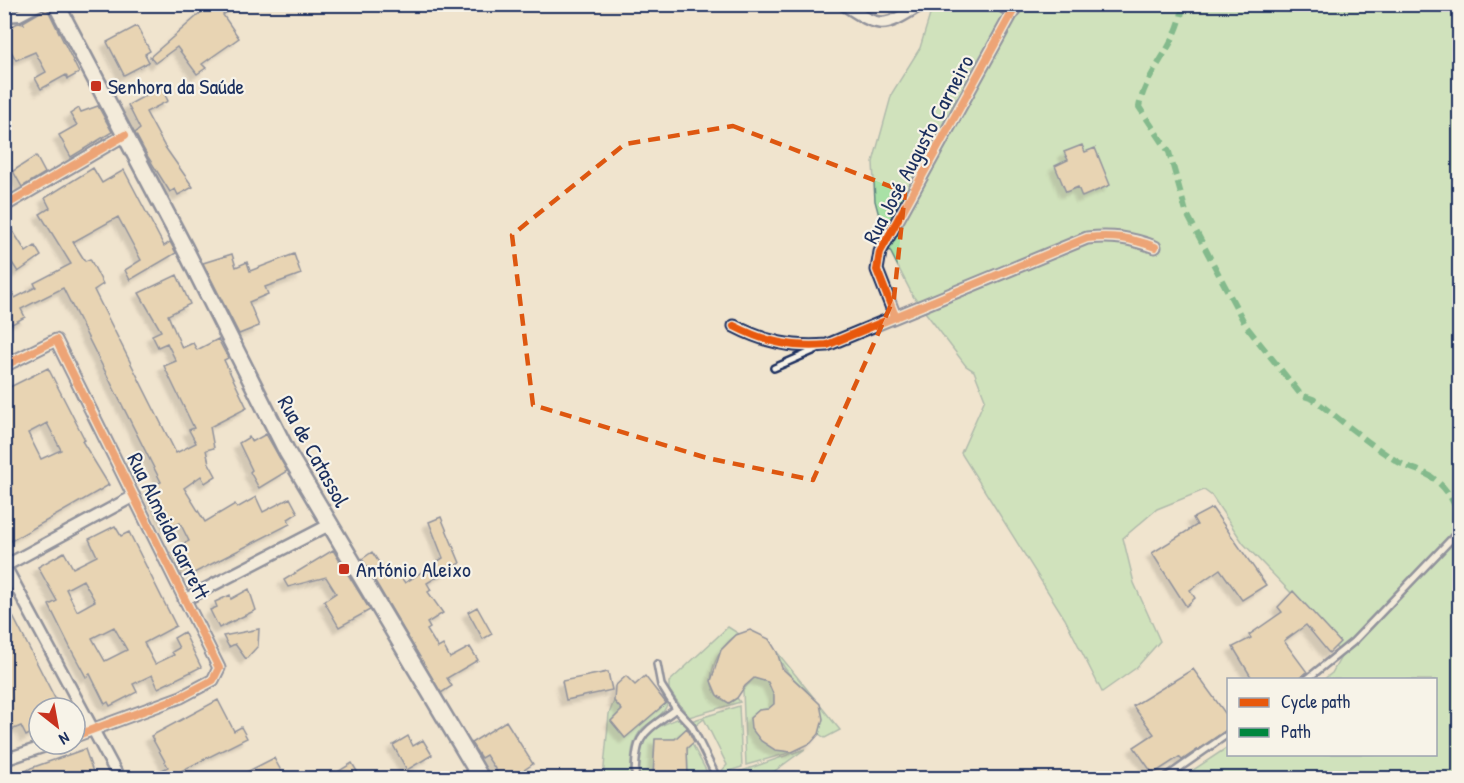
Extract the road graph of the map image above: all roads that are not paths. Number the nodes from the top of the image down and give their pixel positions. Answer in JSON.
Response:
{"nodes":[{"id":1,"x":40,"y":4,"type":"edge"},
{"id":2,"x":843,"y":4,"type":"edge"},
{"id":3,"x":922,"y":4,"type":"edge"},
{"id":4,"x":999,"y":4,"type":"edge"},
{"id":5,"x":61,"y":7,"type":"edge"},
{"id":6,"x":1015,"y":9,"type":"edge"},
{"id":7,"x":4,"y":16,"type":"edge"},
{"id":8,"x":125,"y":135,"type":"junction"},
{"id":9,"x":4,"y":206,"type":"edge"},
{"id":10,"x":1155,"y":248,"type":"dead end"},
{"id":11,"x":895,"y":316,"type":"junction"},
{"id":12,"x":734,"y":326,"type":"dead end"},
{"id":13,"x":827,"y":345,"type":"junction"},
{"id":14,"x":4,"y":366,"type":"edge"},
{"id":15,"x":774,"y":368,"type":"dead end"},
{"id":16,"x":134,"y":496,"type":"junction"},
{"id":17,"x":329,"y":525,"type":"junction"},
{"id":18,"x":1460,"y":530,"type":"edge"},
{"id":19,"x":5,"y":565,"type":"edge"},
{"id":20,"x":184,"y":600,"type":"junction"},
{"id":21,"x":657,"y":664,"type":"dead end"},
{"id":22,"x":1308,"y":678,"type":"edge"},
{"id":23,"x":676,"y":709,"type":"junction"},
{"id":24,"x":93,"y":729,"type":"junction"},
{"id":25,"x":87,"y":731,"type":"edge"},
{"id":26,"x":1227,"y":735,"type":"edge"},
{"id":27,"x":27,"y":752,"type":"edge"},
{"id":28,"x":4,"y":760,"type":"edge"},
{"id":29,"x":119,"y":778,"type":"edge"},
{"id":30,"x":481,"y":778,"type":"edge"},
{"id":31,"x":635,"y":778,"type":"edge"},
{"id":32,"x":717,"y":778,"type":"edge"},
{"id":33,"x":1165,"y":778,"type":"edge"}],
"edges":[{"from":1,"to":7,"type":"street"},
{"from":2,"to":3,"type":"street"},
{"from":4,"to":6,"type":"street"},
{"from":5,"to":8,"type":"main road","name":"Rua de Catassol"},
{"from":6,"to":11,"type":"street","name":"Rua José Augusto Carneiro"},
{"from":8,"to":9,"type":"street"},
{"from":8,"to":17,"type":"main road","name":"Rua de Catassol"},
{"from":10,"to":11,"type":"street"},
{"from":11,"to":13,"type":"street"},
{"from":12,"to":13,"type":"street"},
{"from":13,"to":15,"type":"lane"},
{"from":14,"to":16,"type":"street","name":"Rua Almeida Garrett"},
{"from":16,"to":19,"type":"street"},
{"from":16,"to":20,"type":"street","name":"Rua Almeida Garrett"},
{"from":17,"to":20,"type":"street"},
{"from":17,"to":30,"type":"main road","name":"Rua de Catassol"},
{"from":18,"to":22,"type":"lane"},
{"from":19,"to":24,"type":"street"},
{"from":20,"to":24,"type":"street","name":"Rua Almeida Garrett"},
{"from":21,"to":23,"type":"lane"},
{"from":23,"to":31,"type":"lane"},
{"from":23,"to":32,"type":"lane"},
{"from":24,"to":25,"type":"street"},
{"from":24,"to":29,"type":"street"},
{"from":26,"to":33,"type":"lane"},
{"from":27,"to":28,"type":"street"}]}
